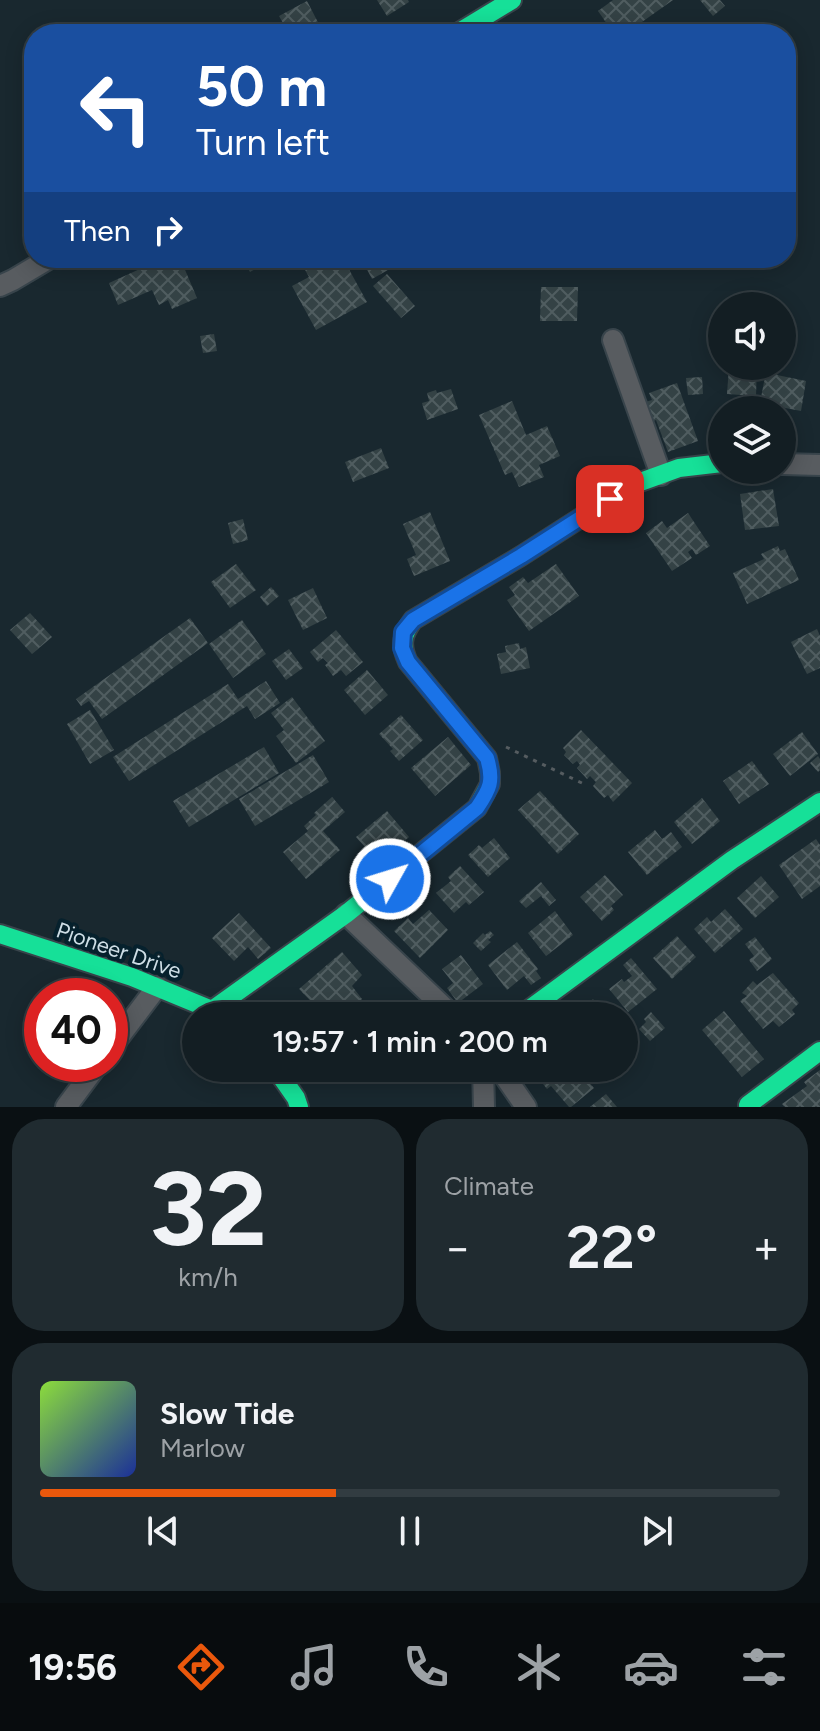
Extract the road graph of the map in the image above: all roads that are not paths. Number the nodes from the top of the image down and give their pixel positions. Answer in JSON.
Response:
{"nodes":[{"id":1,"x":512,"y":0,"type":"edge"},
{"id":2,"x":472,"y":24,"type":"edge"},
{"id":3,"x":33,"y":268,"type":"edge"},
{"id":4,"x":0,"y":286,"type":"edge"},
{"id":5,"x":613,"y":340,"type":"dead end"},
{"id":6,"x":796,"y":464,"type":"edge"},
{"id":7,"x":708,"y":465,"type":"edge"},
{"id":8,"x":820,"y":465,"type":"edge"},
{"id":9,"x":661,"y":475,"type":"junction"},
{"id":10,"x":820,"y":802,"type":"edge"},
{"id":11,"x":346,"y":914,"type":"junction"},
{"id":12,"x":0,"y":934,"type":"edge"},
{"id":13,"x":157,"y":987,"type":"junction"},
{"id":14,"x":191,"y":1002,"type":"edge"},
{"id":15,"x":230,"y":1002,"type":"edge"},
{"id":16,"x":438,"y":1002,"type":"edge"},
{"id":17,"x":539,"y":1002,"type":"edge"},
{"id":18,"x":128,"y":1025,"type":"edge"},
{"id":19,"x":820,"y":1051,"type":"edge"},
{"id":20,"x":85,"y":1082,"type":"edge"},
{"id":21,"x":285,"y":1082,"type":"edge"},
{"id":22,"x":483,"y":1082,"type":"edge"},
{"id":23,"x":509,"y":1082,"type":"edge"},
{"id":24,"x":748,"y":1105,"type":"dead end"},
{"id":25,"x":66,"y":1107,"type":"edge"},
{"id":26,"x":299,"y":1107,"type":"edge"},
{"id":27,"x":484,"y":1107,"type":"edge"},
{"id":28,"x":526,"y":1107,"type":"edge"}],
"edges":[{"from":1,"to":2,"type":"street"},
{"from":3,"to":4,"type":"street"},
{"from":5,"to":9,"type":"street"},
{"from":6,"to":8,"type":"street"},
{"from":7,"to":9,"type":"street"},
{"from":9,"to":11,"type":"street"},
{"from":10,"to":17,"type":"street"},
{"from":11,"to":15,"type":"street"},
{"from":11,"to":16,"type":"street"},
{"from":12,"to":13,"type":"street","name":"Pioneer Drive"},
{"from":13,"to":14,"type":"street","name":"Pioneer Drive"},
{"from":13,"to":18,"type":"street"},
{"from":19,"to":24,"type":"street"},
{"from":20,"to":25,"type":"street"},
{"from":21,"to":26,"type":"street"},
{"from":22,"to":27,"type":"street"},
{"from":23,"to":28,"type":"street"}]}
